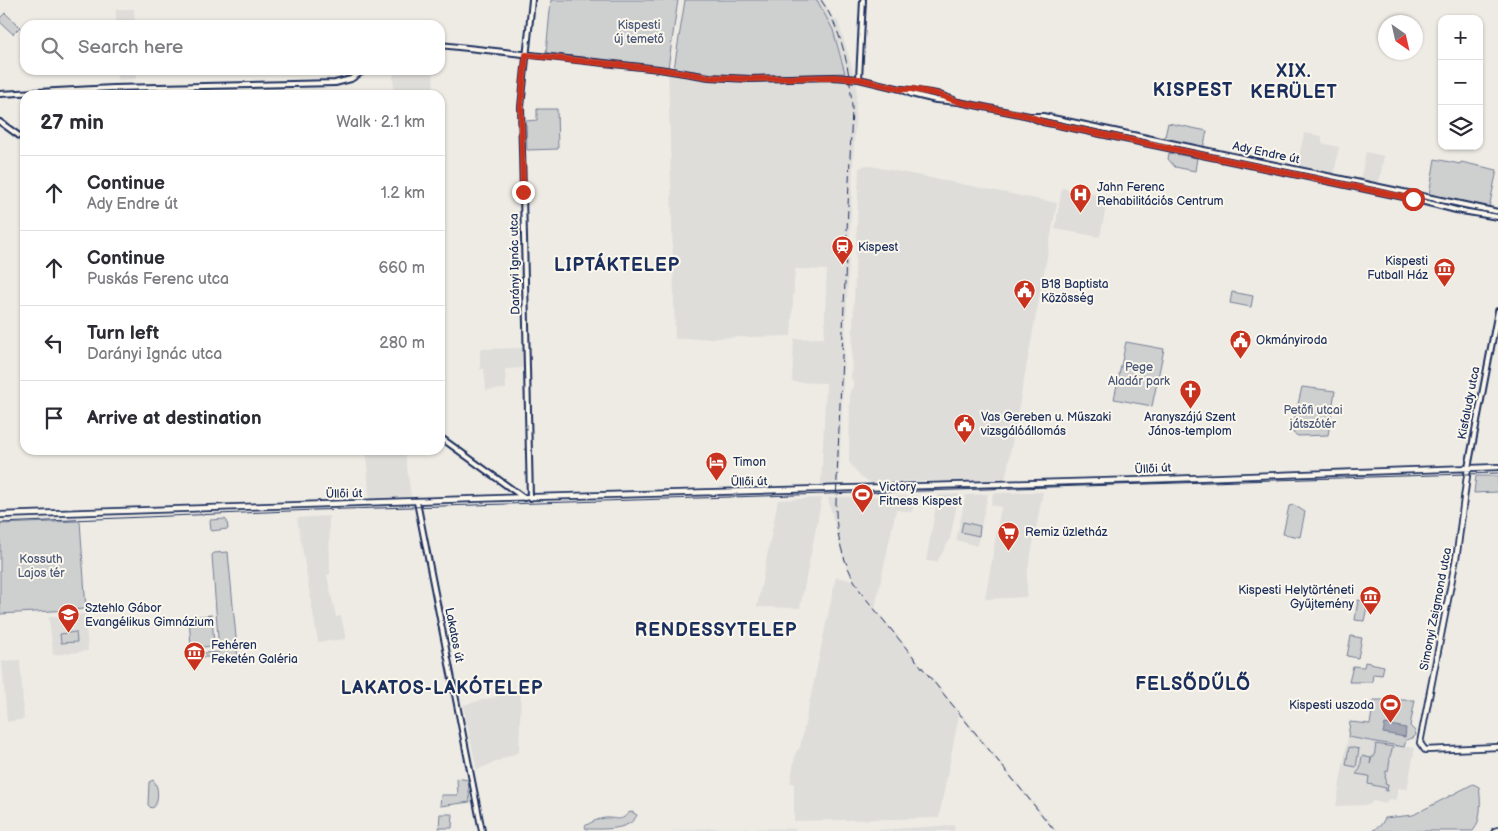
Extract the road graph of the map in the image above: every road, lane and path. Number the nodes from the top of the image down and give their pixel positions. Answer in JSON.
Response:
{"nodes":[{"id":1,"x":532,"y":0,"type":"edge"},
{"id":2,"x":863,"y":0,"type":"edge"},
{"id":3,"x":445,"y":47,"type":"edge"},
{"id":4,"x":526,"y":55,"type":"junction"},
{"id":5,"x":357,"y":75,"type":"edge"},
{"id":6,"x":859,"y":79,"type":"junction"},
{"id":7,"x":87,"y":90,"type":"edge"},
{"id":8,"x":20,"y":93,"type":"edge"},
{"id":9,"x":0,"y":94,"type":"edge"},
{"id":10,"x":1029,"y":116,"type":"junction"},
{"id":11,"x":0,"y":122,"type":"edge"},
{"id":12,"x":20,"y":136,"type":"edge"},
{"id":13,"x":1498,"y":212,"type":"edge"},
{"id":14,"x":1498,"y":217,"type":"edge"},
{"id":15,"x":1498,"y":311,"type":"edge"},
{"id":16,"x":445,"y":442,"type":"edge"},
{"id":17,"x":1498,"y":467,"type":"edge"},
{"id":18,"x":1468,"y":468,"type":"junction"},
{"id":19,"x":524,"y":498,"type":"junction"},
{"id":20,"x":530,"y":498,"type":"junction"},
{"id":21,"x":417,"y":502,"type":"junction"},
{"id":22,"x":0,"y":515,"type":"edge"},
{"id":23,"x":1497,"y":749,"type":"edge"},
{"id":24,"x":482,"y":831,"type":"edge"}],
"edges":[{"from":1,"to":4,"type":"street","name":"Darányi Ignác utca"},
{"from":2,"to":6,"type":"street"},
{"from":3,"to":4,"type":"street","name":"Ady Endre út"},
{"from":4,"to":6,"type":"street","name":"Ady Endre út"},
{"from":4,"to":20,"type":"street","name":"Darányi Ignác utca"},
{"from":5,"to":7,"type":"street"},
{"from":6,"to":10,"type":"street","name":"Ady Endre út"},
{"from":8,"to":9,"type":"street"},
{"from":10,"to":13,"type":"street","name":"Ady Endre út"},
{"from":10,"to":14,"type":"street","name":"Ady Endre út"},
{"from":11,"to":12,"type":"street"},
{"from":15,"to":18,"type":"street","name":"Kisfaludy utca"},
{"from":16,"to":19,"type":"street"},
{"from":17,"to":18,"type":"main road","name":"Üllői út"},
{"from":18,"to":20,"type":"main road","name":"Üllői út"},
{"from":18,"to":23,"type":"main road","name":"Simonyi Zsigmond utca"},
{"from":19,"to":20,"type":"main road","name":"Üllői út"},
{"from":19,"to":21,"type":"main road","name":"Üllői út"},
{"from":21,"to":22,"type":"main road","name":"Üllői út"},
{"from":21,"to":24,"type":"street","name":"Lakatos út"}]}
